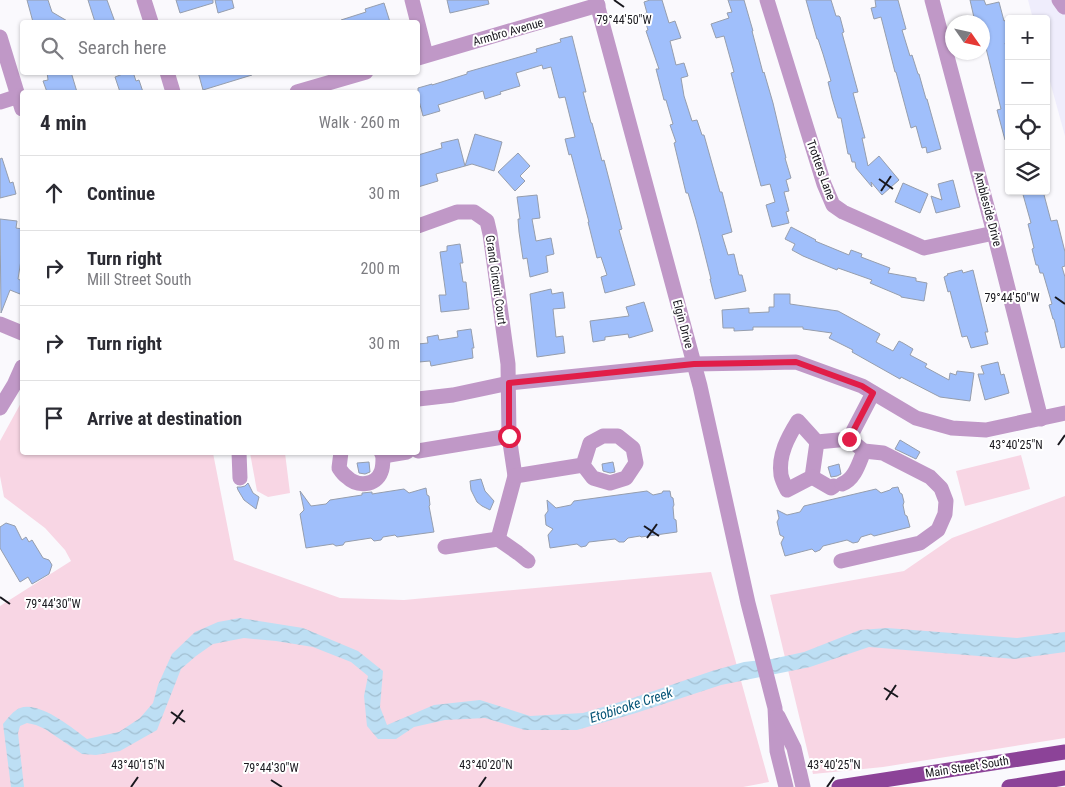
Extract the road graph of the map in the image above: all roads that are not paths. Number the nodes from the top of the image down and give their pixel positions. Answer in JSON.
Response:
{"nodes":[{"id":1,"x":144,"y":0,"type":"edge"},
{"id":2,"x":412,"y":0,"type":"edge"},
{"id":3,"x":767,"y":0,"type":"edge"},
{"id":4,"x":932,"y":0,"type":"edge"},
{"id":5,"x":597,"y":3,"type":"edge"},
{"id":6,"x":150,"y":20,"type":"edge"},
{"id":7,"x":416,"y":20,"type":"edge"},
{"id":8,"x":0,"y":37,"type":"edge"},
{"id":9,"x":422,"y":56,"type":"edge"},
{"id":10,"x":168,"y":75,"type":"edge"},
{"id":11,"x":356,"y":75,"type":"edge"},
{"id":12,"x":172,"y":90,"type":"edge"},
{"id":13,"x":304,"y":90,"type":"edge"},
{"id":14,"x":0,"y":102,"type":"edge"},
{"id":15,"x":20,"y":102,"type":"edge"},
{"id":16,"x":420,"y":225,"type":"edge"},
{"id":17,"x":994,"y":233,"type":"junction"},
{"id":18,"x":0,"y":324,"type":"edge"},
{"id":19,"x":20,"y":332,"type":"edge"},
{"id":20,"x":694,"y":364,"type":"junction"},
{"id":21,"x":20,"y":372,"type":"edge"},
{"id":22,"x":509,"y":383,"type":"junction"},
{"id":23,"x":873,"y":393,"type":"junction"},
{"id":24,"x":420,"y":399,"type":"edge"},
{"id":25,"x":0,"y":408,"type":"edge"},
{"id":26,"x":1065,"y":413,"type":"edge"},
{"id":27,"x":1041,"y":419,"type":"junction"},
{"id":28,"x":509,"y":436,"type":"junction"},
{"id":29,"x":849,"y":439,"type":"junction"},
{"id":30,"x":817,"y":442,"type":"junction"},
{"id":31,"x":420,"y":451,"type":"edge"},
{"id":32,"x":864,"y":451,"type":"junction"},
{"id":33,"x":239,"y":455,"type":"edge"},
{"id":34,"x":341,"y":455,"type":"edge"},
{"id":35,"x":382,"y":455,"type":"edge"},
{"id":36,"x":583,"y":465,"type":"dead end"},
{"id":37,"x":516,"y":476,"type":"junction"},
{"id":38,"x":812,"y":477,"type":"junction"},
{"id":39,"x":240,"y":478,"type":"dead end"},
{"id":40,"x":498,"y":539,"type":"junction"},
{"id":41,"x":446,"y":547,"type":"dead end"},
{"id":42,"x":841,"y":560,"type":"dead end"},
{"id":43,"x":528,"y":561,"type":"dead end"},
{"id":44,"x":775,"y":708,"type":"junction"},
{"id":45,"x":1065,"y":752,"type":"edge"},
{"id":46,"x":1065,"y":778,"type":"edge"},
{"id":47,"x":786,"y":787,"type":"edge"},
{"id":48,"x":803,"y":787,"type":"edge"},
{"id":49,"x":839,"y":787,"type":"edge"},
{"id":50,"x":1009,"y":787,"type":"edge"}],
"edges":[{"from":1,"to":6,"type":"street"},
{"from":2,"to":7,"type":"street"},
{"from":3,"to":17,"type":"street","name":"Trotters Lane"},
{"from":4,"to":17,"type":"street","name":"Ambleside Drive"},
{"from":5,"to":9,"type":"street","name":"Armbro Avenue"},
{"from":5,"to":20,"type":"street","name":"Elgin Drive"},
{"from":8,"to":15,"type":"street"},
{"from":10,"to":12,"type":"street"},
{"from":11,"to":13,"type":"street"},
{"from":14,"to":15,"type":"street"},
{"from":16,"to":22,"type":"street","name":"Grand Circuit Court"},
{"from":17,"to":27,"type":"street","name":"Ambleside Drive"},
{"from":18,"to":19,"type":"street"},
{"from":20,"to":22,"type":"street"},
{"from":20,"to":23,"type":"street"},
{"from":20,"to":44,"type":"street","name":"Elgin Drive"},
{"from":21,"to":25,"type":"street"},
{"from":22,"to":24,"type":"street"},
{"from":22,"to":28,"type":"street","name":"Grand Circuit Court"},
{"from":23,"to":27,"type":"street"},
{"from":23,"to":29,"type":"street"},
{"from":26,"to":27,"type":"street"},
{"from":28,"to":31,"type":"street"},
{"from":28,"to":37,"type":"street","name":"Grand Circuit Court"},
{"from":29,"to":30,"type":"street"},
{"from":29,"to":32,"type":"street"},
{"from":30,"to":38,"type":"street"},
{"from":30,"to":38,"type":"street"},
{"from":32,"to":38,"type":"street"},
{"from":32,"to":42,"type":"street"},
{"from":33,"to":39,"type":"street"},
{"from":34,"to":35,"type":"street"},
{"from":36,"to":37,"type":"street"},
{"from":37,"to":40,"type":"street"},
{"from":40,"to":41,"type":"street"},
{"from":40,"to":43,"type":"street"},
{"from":44,"to":47,"type":"street","name":"Elgin Drive"},
{"from":44,"to":48,"type":"street","name":"Elgin Drive"},
{"from":45,"to":49,"type":"main road","name":"Main Street South"},
{"from":46,"to":50,"type":"main road"}]}
